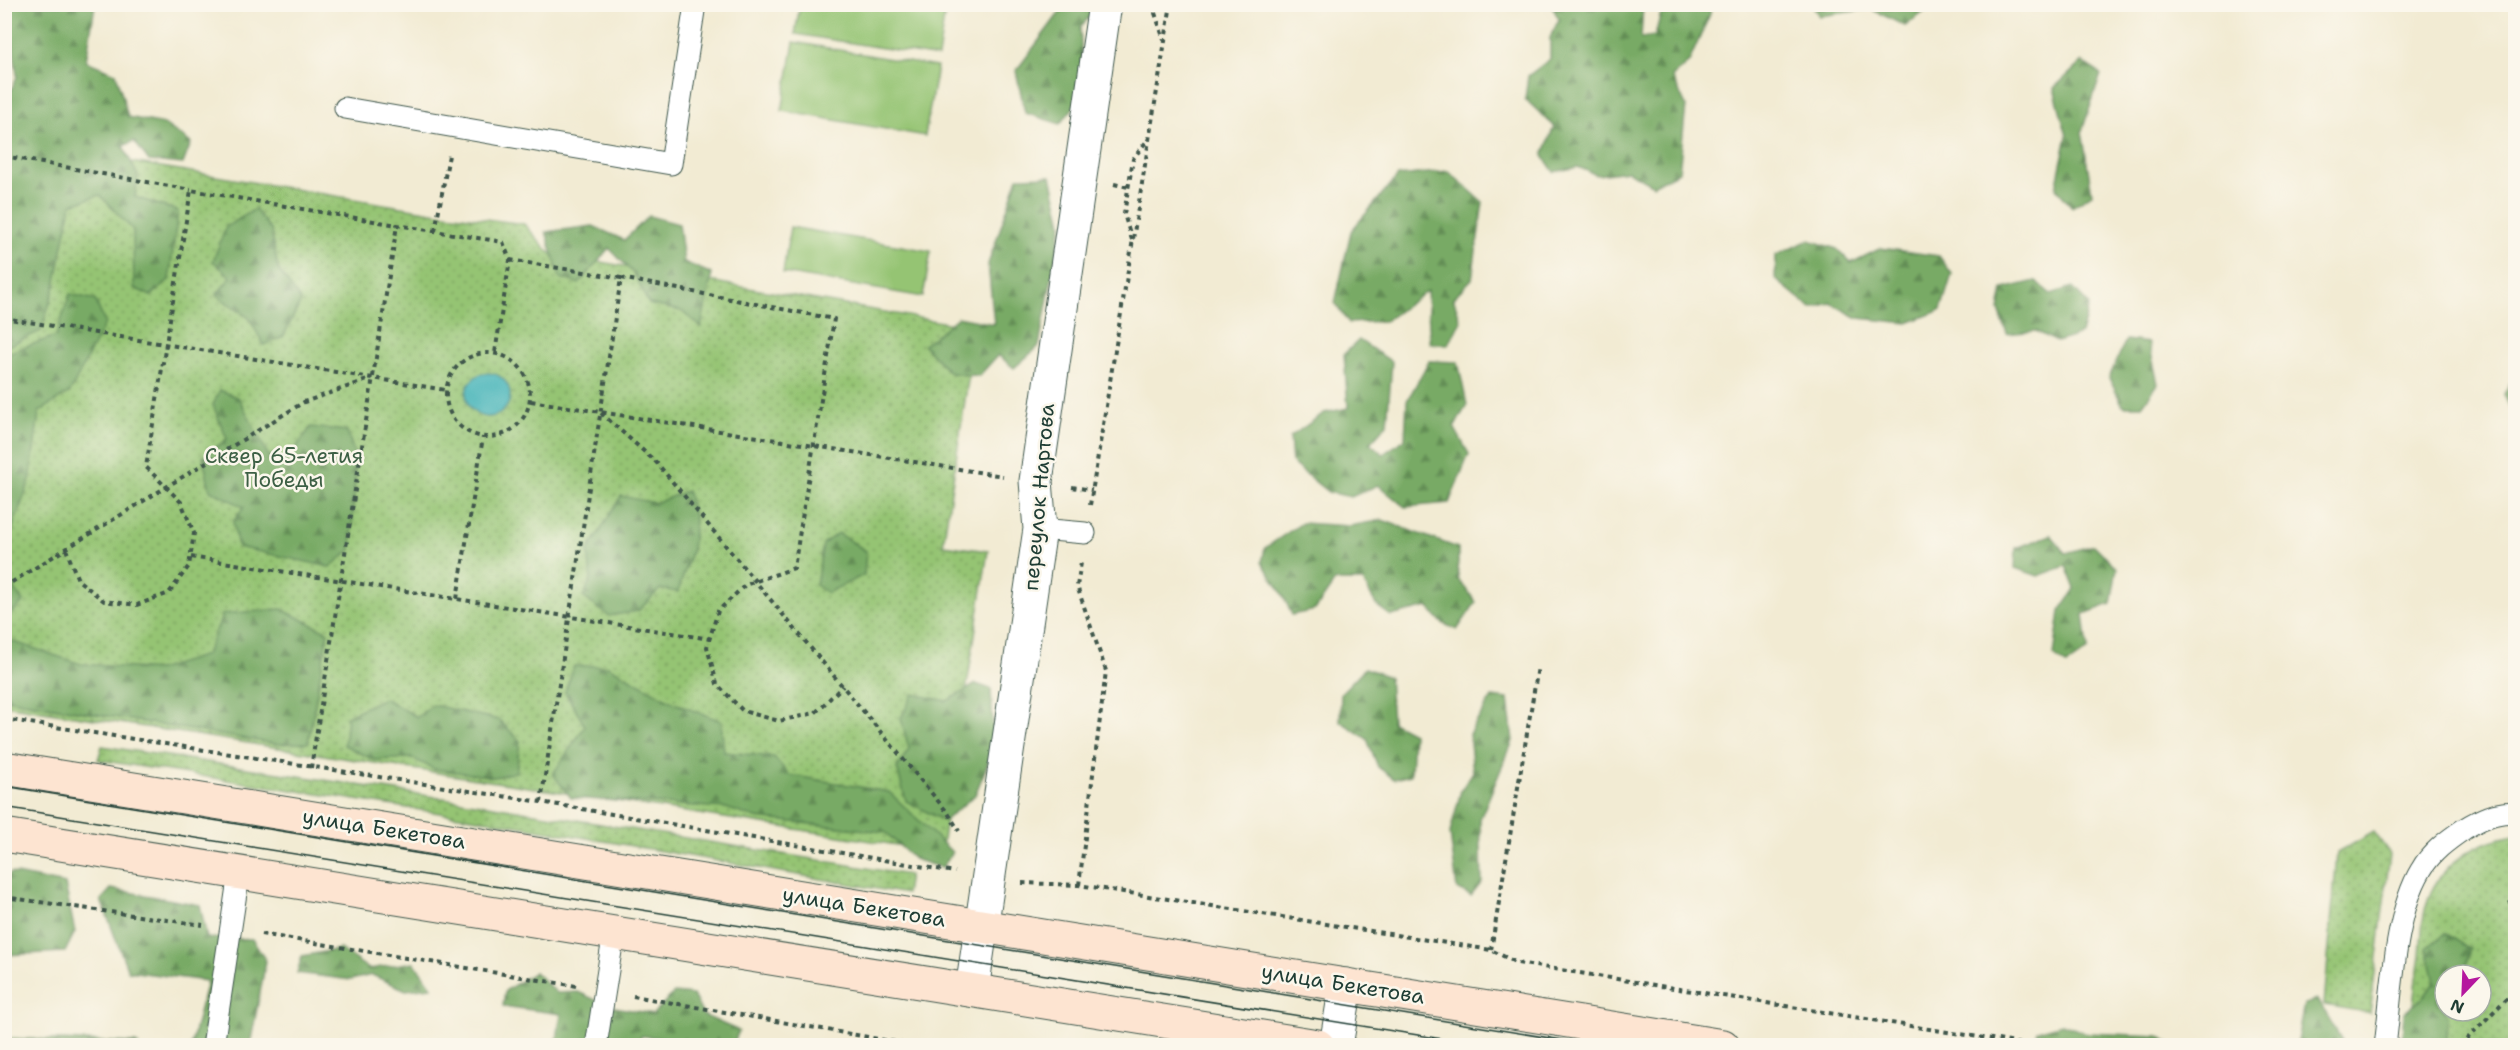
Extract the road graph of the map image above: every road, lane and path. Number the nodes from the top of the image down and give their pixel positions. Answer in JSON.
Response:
{"nodes":[{"id":1,"x":695,"y":4,"type":"edge"},
{"id":2,"x":1105,"y":4,"type":"edge"},
{"id":3,"x":1157,"y":4,"type":"edge"},
{"id":4,"x":1171,"y":4,"type":"edge"},
{"id":5,"x":1165,"y":41,"type":"junction"},
{"id":6,"x":345,"y":108,"type":"dead end"},
{"id":7,"x":455,"y":125,"type":"junction"},
{"id":8,"x":1149,"y":137,"type":"junction"},
{"id":9,"x":4,"y":156,"type":"edge"},
{"id":10,"x":191,"y":189,"type":"junction"},
{"id":11,"x":397,"y":225,"type":"junction"},
{"id":12,"x":435,"y":231,"type":"junction"},
{"id":13,"x":1133,"y":242,"type":"junction"},
{"id":14,"x":510,"y":260,"type":"junction"},
{"id":15,"x":621,"y":278,"type":"junction"},
{"id":16,"x":4,"y":318,"type":"edge"},
{"id":17,"x":166,"y":345,"type":"junction"},
{"id":18,"x":495,"y":352,"type":"junction"},
{"id":19,"x":373,"y":378,"type":"junction"},
{"id":20,"x":446,"y":390,"type":"junction"},
{"id":21,"x":531,"y":401,"type":"junction"},
{"id":22,"x":601,"y":413,"type":"junction"},
{"id":23,"x":483,"y":437,"type":"junction"},
{"id":24,"x":814,"y":447,"type":"junction"},
{"id":25,"x":953,"y":469,"type":"dead end"},
{"id":26,"x":168,"y":487,"type":"junction"},
{"id":27,"x":1040,"y":529,"type":"junction"},
{"id":28,"x":1086,"y":533,"type":"junction"},
{"id":29,"x":66,"y":549,"type":"junction"},
{"id":30,"x":191,"y":557,"type":"junction"},
{"id":31,"x":341,"y":582,"type":"junction"},
{"id":32,"x":756,"y":582,"type":"junction"},
{"id":33,"x":4,"y":587,"type":"edge"},
{"id":34,"x":457,"y":600,"type":"junction"},
{"id":35,"x":570,"y":617,"type":"junction"},
{"id":36,"x":710,"y":639,"type":"junction"},
{"id":37,"x":1538,"y":667,"type":"dead end"},
{"id":38,"x":843,"y":686,"type":"junction"},
{"id":39,"x":4,"y":719,"type":"edge"},
{"id":40,"x":4,"y":768,"type":"edge"},
{"id":41,"x":311,"y":768,"type":"junction"},
{"id":42,"x":541,"y":802,"type":"junction"},
{"id":43,"x":2516,"y":813,"type":"edge"},
{"id":44,"x":959,"y":832,"type":"dead end"},
{"id":45,"x":4,"y":835,"type":"edge"},
{"id":46,"x":239,"y":873,"type":"junction"},
{"id":47,"x":989,"y":878,"type":"junction"},
{"id":48,"x":1079,"y":885,"type":"junction"},
{"id":49,"x":4,"y":897,"type":"edge"},
{"id":50,"x":2510,"y":901,"type":"dead end"},
{"id":51,"x":2516,"y":914,"type":"edge"},
{"id":52,"x":982,"y":926,"type":"junction"},
{"id":53,"x":230,"y":929,"type":"junction"},
{"id":54,"x":614,"y":932,"type":"junction"},
{"id":55,"x":1491,"y":950,"type":"junction"},
{"id":56,"x":1346,"y":985,"type":"junction"},
{"id":57,"x":2516,"y":989,"type":"edge"},
{"id":58,"x":972,"y":990,"type":"junction"},
{"id":59,"x":604,"y":991,"type":"junction"},
{"id":60,"x":213,"y":1046,"type":"edge"},
{"id":61,"x":596,"y":1046,"type":"edge"},
{"id":62,"x":920,"y":1046,"type":"edge"},
{"id":63,"x":1318,"y":1046,"type":"edge"},
{"id":64,"x":1336,"y":1046,"type":"edge"},
{"id":65,"x":1723,"y":1046,"type":"edge"},
{"id":66,"x":2035,"y":1046,"type":"edge"},
{"id":67,"x":2385,"y":1046,"type":"edge"},
{"id":68,"x":2460,"y":1046,"type":"edge"}],
"edges":[{"from":1,"to":7,"type":"lane"},
{"from":2,"to":27,"type":"street","name":"переулок Нартова"},
{"from":3,"to":5,"type":"path"},
{"from":4,"to":5,"type":"path"},
{"from":5,"to":8,"type":"path"},
{"from":6,"to":7,"type":"lane"},
{"from":7,"to":12,"type":"path"},
{"from":8,"to":13,"type":"path"},
{"from":8,"to":13,"type":"path"},
{"from":9,"to":10,"type":"path"},
{"from":10,"to":11,"type":"path"},
{"from":10,"to":17,"type":"path"},
{"from":11,"to":12,"type":"path"},
{"from":11,"to":19,"type":"path"},
{"from":12,"to":14,"type":"path"},
{"from":13,"to":28,"type":"path"},
{"from":14,"to":15,"type":"path"},
{"from":14,"to":18,"type":"path"},
{"from":15,"to":22,"type":"path"},
{"from":15,"to":24,"type":"path"},
{"from":16,"to":17,"type":"path"},
{"from":17,"to":19,"type":"path"},
{"from":17,"to":26,"type":"path"},
{"from":18,"to":20,"type":"path"},
{"from":18,"to":21,"type":"path"},
{"from":19,"to":20,"type":"path"},
{"from":19,"to":26,"type":"path"},
{"from":19,"to":31,"type":"path"},
{"from":20,"to":23,"type":"path"},
{"from":21,"to":22,"type":"path"},
{"from":21,"to":23,"type":"path"},
{"from":22,"to":24,"type":"path"},
{"from":22,"to":32,"type":"path"},
{"from":22,"to":35,"type":"path"},
{"from":23,"to":34,"type":"path"},
{"from":24,"to":25,"type":"path"},
{"from":24,"to":32,"type":"path"},
{"from":26,"to":29,"type":"path"},
{"from":26,"to":30,"type":"path"},
{"from":27,"to":28,"type":"lane"},
{"from":27,"to":47,"type":"street","name":"переулок Нартова"},
{"from":28,"to":48,"type":"path"},
{"from":29,"to":30,"type":"path"},
{"from":29,"to":33,"type":"path"},
{"from":30,"to":31,"type":"path"},
{"from":31,"to":34,"type":"path"},
{"from":31,"to":41,"type":"path"},
{"from":32,"to":36,"type":"path"},
{"from":32,"to":38,"type":"path"},
{"from":34,"to":35,"type":"path"},
{"from":35,"to":36,"type":"path"},
{"from":35,"to":42,"type":"path"},
{"from":36,"to":38,"type":"path"},
{"from":37,"to":55,"type":"path"},
{"from":38,"to":44,"type":"path"},
{"from":39,"to":41,"type":"path"},
{"from":40,"to":52,"type":"main road","name":"улица Бекетова"},
{"from":41,"to":42,"type":"path"},
{"from":42,"to":47,"type":"path"},
{"from":43,"to":67,"type":"lane"},
{"from":45,"to":46,"type":"main road"},
{"from":46,"to":53,"type":"lane"},
{"from":46,"to":54,"type":"main road"},
{"from":47,"to":48,"type":"path"},
{"from":47,"to":52,"type":"street","name":"переулок Нартова"},
{"from":48,"to":55,"type":"path"},
{"from":49,"to":53,"type":"path"},
{"from":50,"to":51,"type":"path"},
{"from":52,"to":56,"type":"main road","name":"улица Бекетова"},
{"from":52,"to":58,"type":"street","name":"переулок Нартова"},
{"from":53,"to":59,"type":"path"},
{"from":53,"to":60,"type":"lane"},
{"from":54,"to":58,"type":"main road"},
{"from":54,"to":59,"type":"lane"},
{"from":55,"to":66,"type":"path"},
{"from":56,"to":64,"type":"street"},
{"from":56,"to":65,"type":"main road","name":"улица Бекетова"},
{"from":57,"to":68,"type":"path"},
{"from":58,"to":63,"type":"main road"},
{"from":59,"to":61,"type":"lane"},
{"from":59,"to":62,"type":"path"}]}
